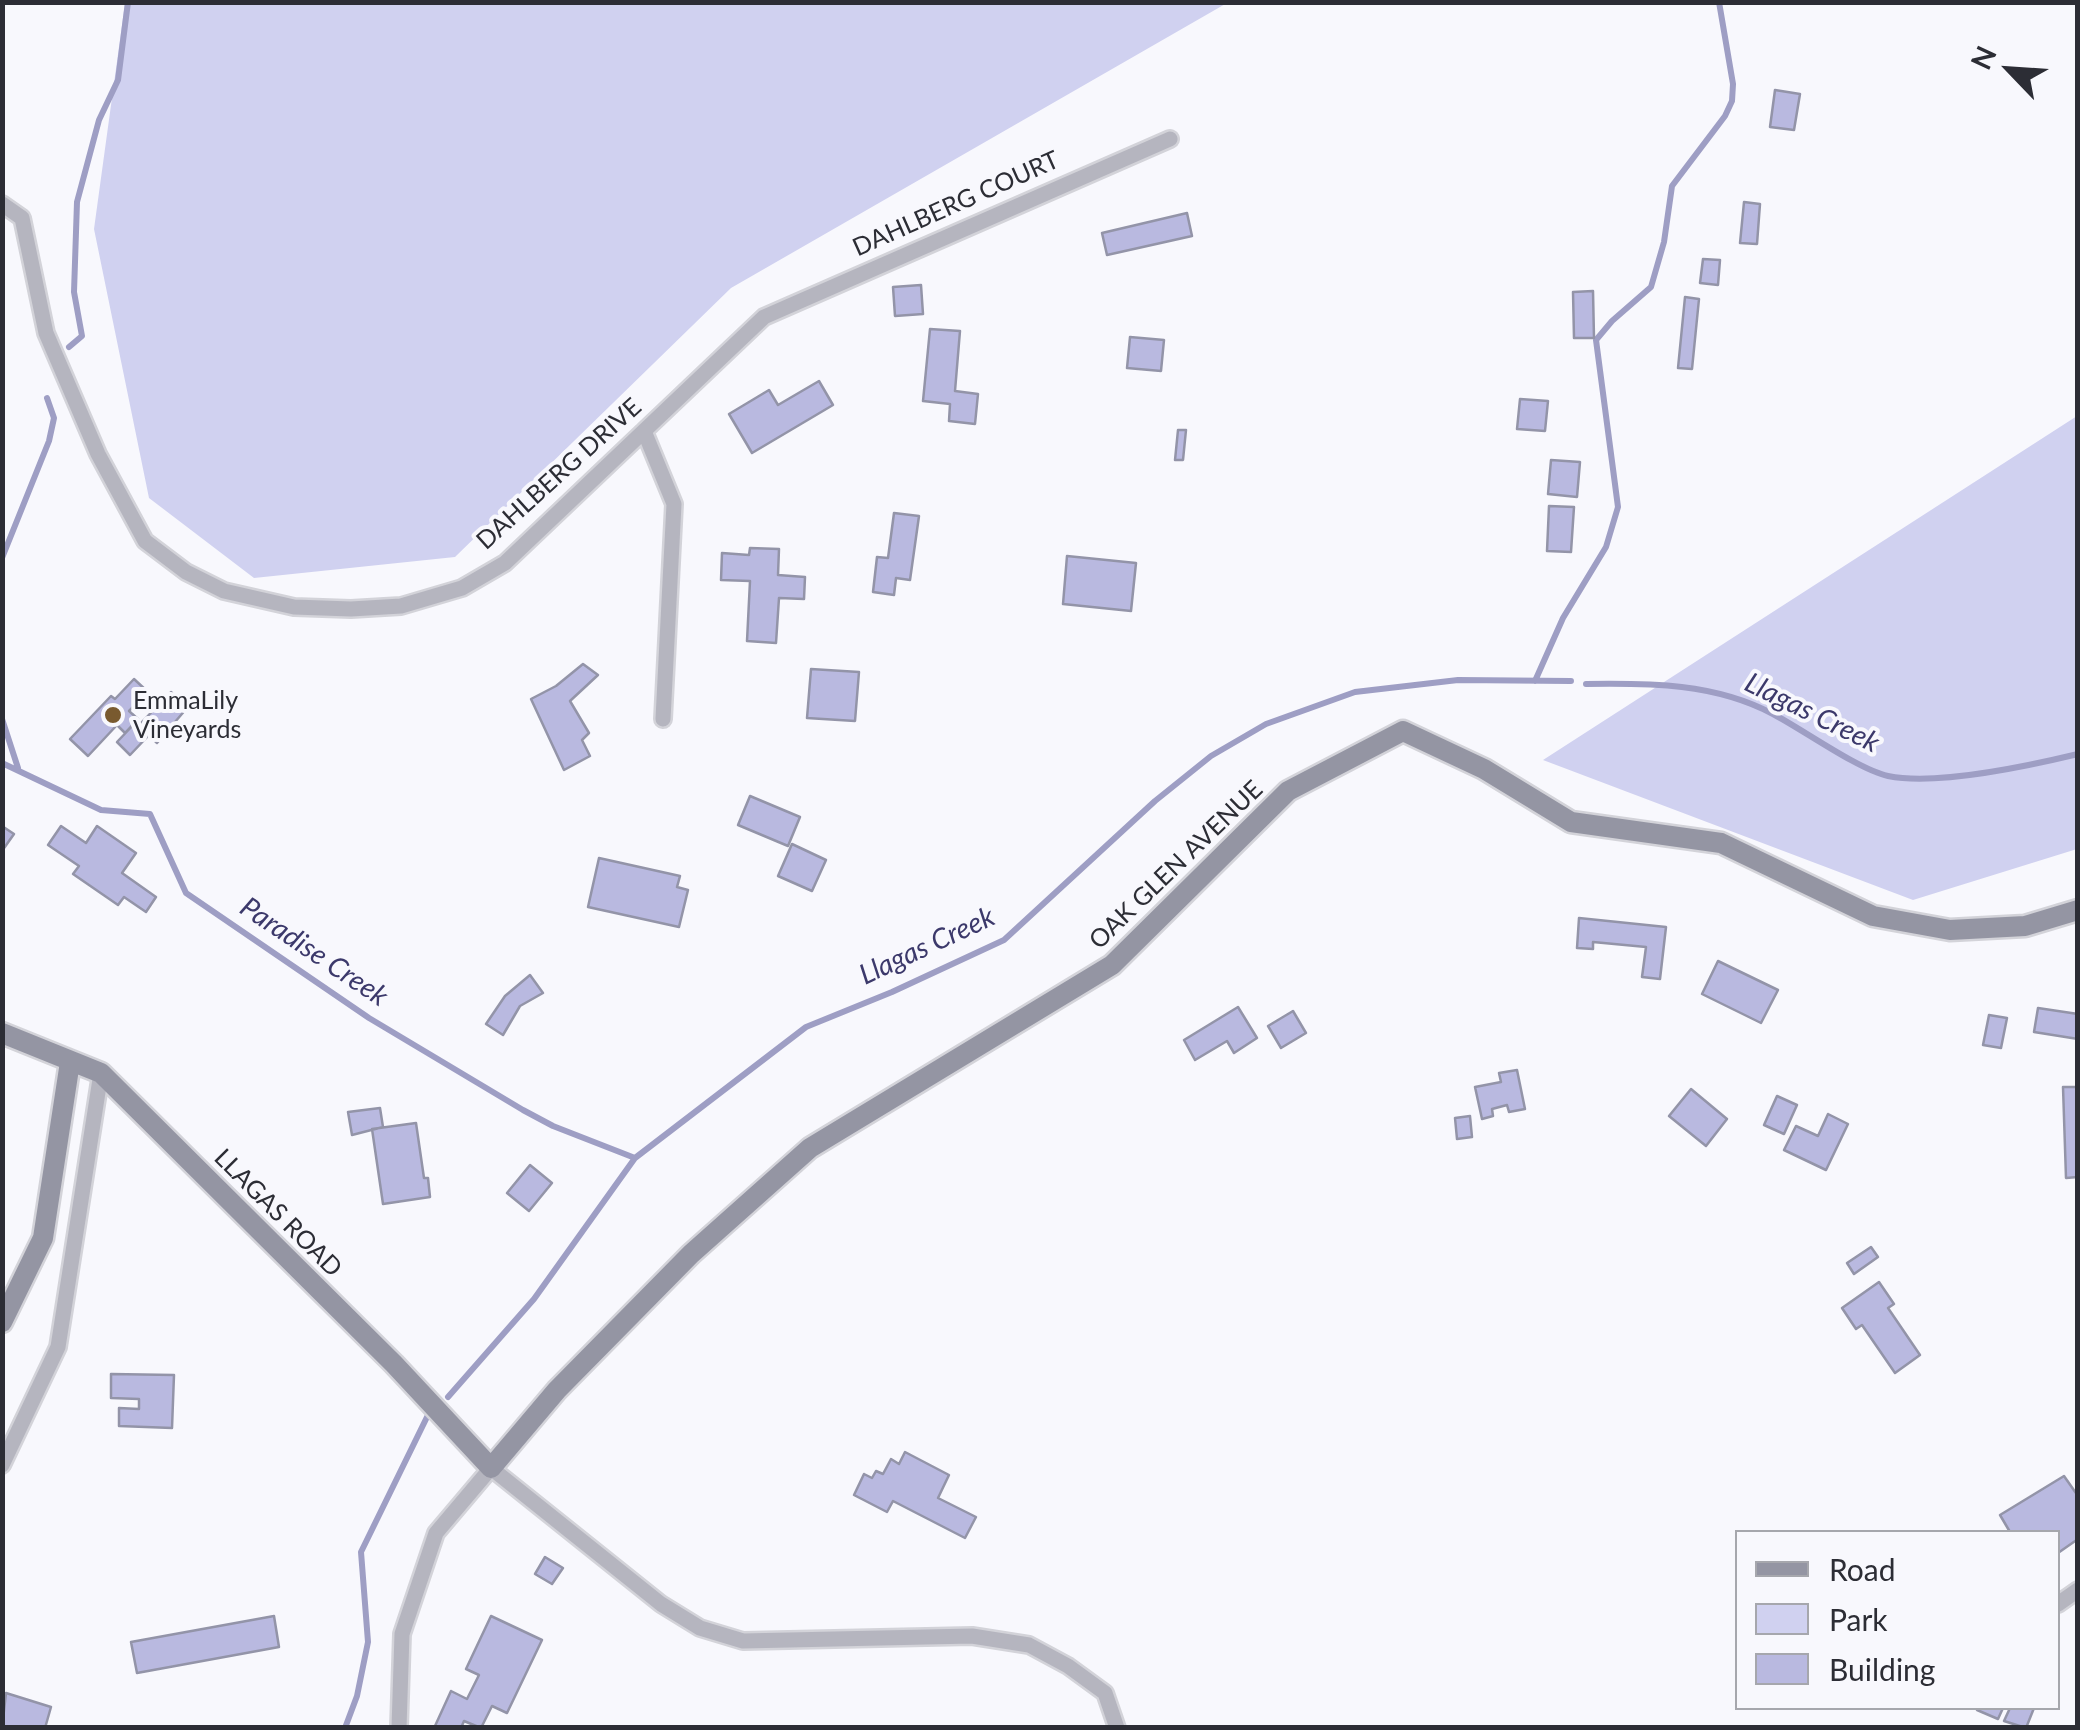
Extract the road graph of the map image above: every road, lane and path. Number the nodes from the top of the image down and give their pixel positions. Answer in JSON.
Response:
{"nodes":[{"id":1,"x":1170,"y":139,"type":"dead end"},
{"id":2,"x":2,"y":204,"type":"edge"},
{"id":3,"x":764,"y":317,"type":"joint"},
{"id":4,"x":644,"y":432,"type":"junction"},
{"id":5,"x":663,"y":718,"type":"dead end"},
{"id":6,"x":2078,"y":910,"type":"edge"},
{"id":7,"x":2,"y":1032,"type":"edge"},
{"id":8,"x":70,"y":1062,"type":"junction"},
{"id":9,"x":101,"y":1073,"type":"junction"},
{"id":10,"x":2,"y":1322,"type":"edge"},
{"id":11,"x":2,"y":1465,"type":"edge"},
{"id":12,"x":491,"y":1468,"type":"junction"},
{"id":13,"x":398,"y":1728,"type":"edge"},
{"id":14,"x":1117,"y":1728,"type":"edge"}],
"edges":[{"from":1,"to":3,"type":"street","name":"DAHLBERG COURT"},
{"from":2,"to":4,"type":"street","name":"DAHLBERG DRIVE"},
{"from":3,"to":4,"type":"street","name":"DAHLBERG DRIVE"},
{"from":4,"to":5,"type":"street"},
{"from":6,"to":12,"type":"street","name":"OAK GLEN AVENUE"},
{"from":7,"to":8,"type":"street","name":"LLAGAS ROAD"},
{"from":8,"to":9,"type":"street","name":"LLAGAS ROAD"},
{"from":8,"to":10,"type":"street"},
{"from":9,"to":11,"type":"street"},
{"from":9,"to":12,"type":"street","name":"LLAGAS ROAD"},
{"from":12,"to":13,"type":"street"},
{"from":12,"to":14,"type":"street"}]}
